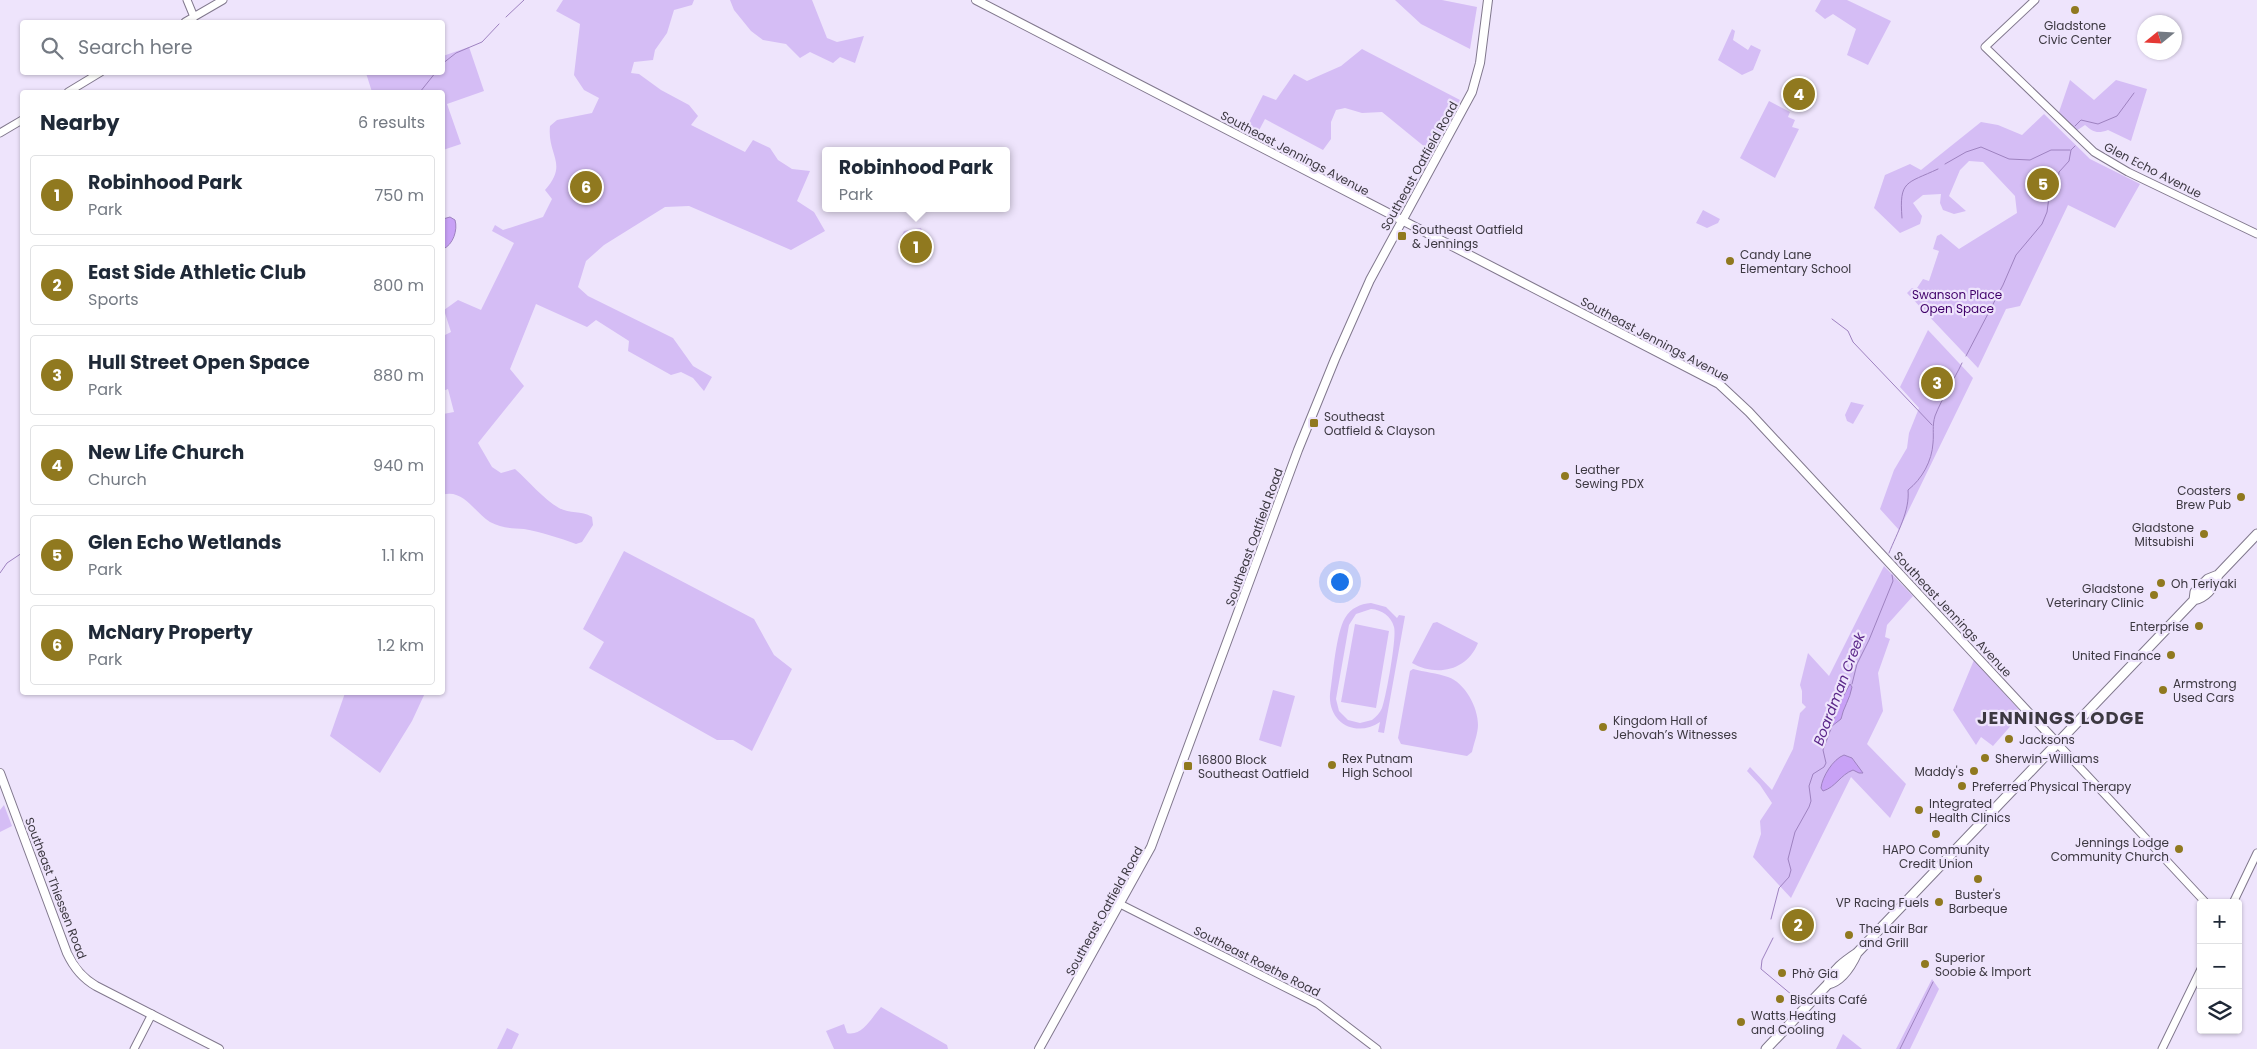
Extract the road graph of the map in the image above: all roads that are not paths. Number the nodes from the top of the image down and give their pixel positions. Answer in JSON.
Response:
{"nodes":[{"id":1,"x":187,"y":0,"type":"edge"},
{"id":2,"x":223,"y":0,"type":"edge"},
{"id":3,"x":976,"y":0,"type":"edge"},
{"id":4,"x":1488,"y":0,"type":"edge"},
{"id":5,"x":2036,"y":0,"type":"edge"},
{"id":6,"x":194,"y":17,"type":"junction"},
{"id":7,"x":189,"y":20,"type":"edge"},
{"id":8,"x":96,"y":75,"type":"edge"},
{"id":9,"x":71,"y":90,"type":"edge"},
{"id":10,"x":20,"y":121,"type":"edge"},
{"id":11,"x":0,"y":133,"type":"edge"},
{"id":12,"x":1402,"y":221,"type":"junction"},
{"id":13,"x":2257,"y":234,"type":"edge"},
{"id":14,"x":2257,"y":534,"type":"edge"},
{"id":15,"x":2058,"y":743,"type":"junction"},
{"id":16,"x":0,"y":773,"type":"edge"},
{"id":17,"x":2257,"y":853,"type":"edge"},
{"id":18,"x":2202,"y":899,"type":"edge"},
{"id":19,"x":2235,"y":899,"type":"edge"},
{"id":20,"x":1120,"y":904,"type":"junction"},
{"id":21,"x":2197,"y":977,"type":"edge"},
{"id":22,"x":152,"y":1014,"type":"junction"},
{"id":23,"x":134,"y":1049,"type":"edge"},
{"id":24,"x":219,"y":1049,"type":"edge"},
{"id":25,"x":1039,"y":1049,"type":"edge"},
{"id":26,"x":1377,"y":1049,"type":"edge"},
{"id":27,"x":1766,"y":1049,"type":"edge"},
{"id":28,"x":2162,"y":1049,"type":"edge"}],
"edges":[{"from":1,"to":6,"type":"street"},
{"from":2,"to":6,"type":"street"},
{"from":3,"to":12,"type":"main road","name":"Southeast Jennings Avenue"},
{"from":4,"to":12,"type":"main road","name":"Southeast Oatfield Road"},
{"from":5,"to":13,"type":"street","name":"Glen Echo Avenue"},
{"from":6,"to":7,"type":"street"},
{"from":8,"to":9,"type":"street"},
{"from":10,"to":11,"type":"street"},
{"from":12,"to":15,"type":"main road","name":"Southeast Jennings Avenue"},
{"from":12,"to":20,"type":"main road","name":"Southeast Oatfield Road"},
{"from":14,"to":15,"type":"main road"},
{"from":15,"to":18,"type":"street","name":"Southeast Jennings Avenue"},
{"from":15,"to":27,"type":"main road"},
{"from":16,"to":22,"type":"main road","name":"Southeast Thiessen Road"},
{"from":17,"to":19,"type":"street"},
{"from":20,"to":25,"type":"main road","name":"Southeast Oatfield Road"},
{"from":20,"to":26,"type":"street","name":"Southeast Roethe Road"},
{"from":21,"to":28,"type":"street"},
{"from":22,"to":23,"type":"street"},
{"from":22,"to":24,"type":"main road","name":"Southeast Thiessen Road"}]}
